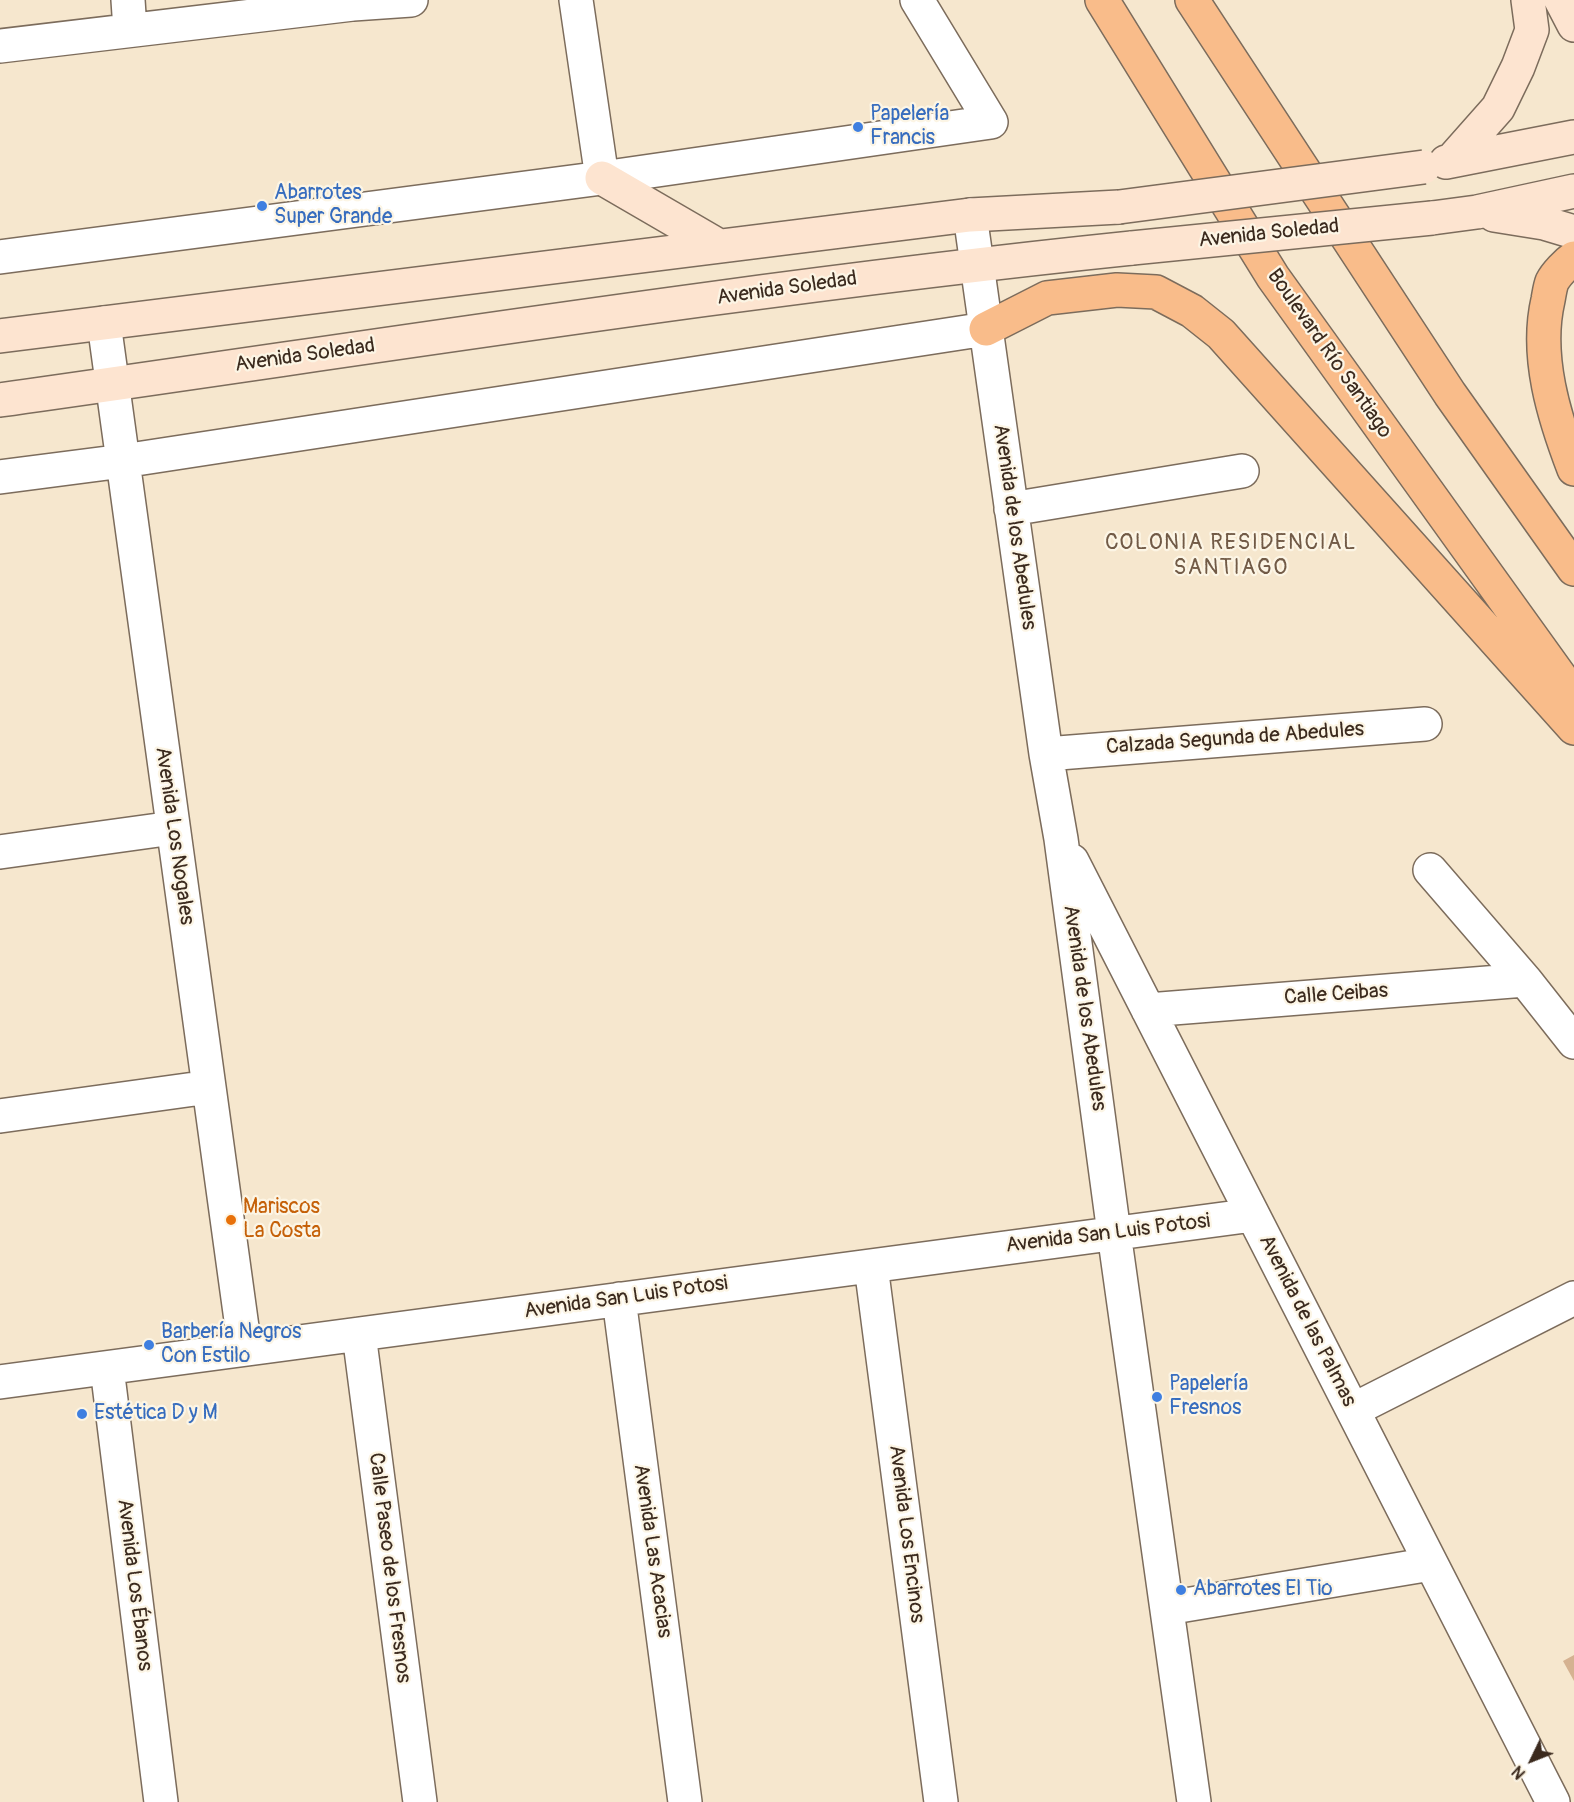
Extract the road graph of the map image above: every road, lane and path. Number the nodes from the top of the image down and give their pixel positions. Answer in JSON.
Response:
{"nodes":[{"id":1,"x":411,"y":0,"type":"edge"},
{"id":2,"x":576,"y":0,"type":"edge"},
{"id":3,"x":917,"y":0,"type":"edge"},
{"id":4,"x":1102,"y":0,"type":"edge"},
{"id":5,"x":1192,"y":0,"type":"edge"},
{"id":6,"x":1528,"y":0,"type":"edge"},
{"id":7,"x":1561,"y":0,"type":"edge"},
{"id":8,"x":353,"y":2,"type":"edge"},
{"id":9,"x":129,"y":15,"type":"edge"},
{"id":10,"x":1574,"y":25,"type":"edge"},
{"id":11,"x":0,"y":46,"type":"edge"},
{"id":12,"x":1574,"y":137,"type":"edge"},
{"id":13,"x":1438,"y":164,"type":"junction"},
{"id":14,"x":602,"y":178,"type":"junction"},
{"id":15,"x":1574,"y":191,"type":"edge"},
{"id":16,"x":1477,"y":212,"type":"junction"},
{"id":17,"x":970,"y":215,"type":"junction"},
{"id":18,"x":1574,"y":232,"type":"edge"},
{"id":19,"x":719,"y":246,"type":"junction"},
{"id":20,"x":0,"y":257,"type":"edge"},
{"id":21,"x":1574,"y":258,"type":"edge"},
{"id":22,"x":976,"y":264,"type":"junction"},
{"id":23,"x":104,"y":323,"type":"junction"},
{"id":24,"x":986,"y":329,"type":"junction"},
{"id":25,"x":0,"y":336,"type":"edge"},
{"id":26,"x":112,"y":384,"type":"junction"},
{"id":27,"x":0,"y":400,"type":"edge"},
{"id":28,"x":123,"y":461,"type":"junction"},
{"id":29,"x":1574,"y":469,"type":"edge"},
{"id":30,"x":1242,"y":471,"type":"dead end"},
{"id":31,"x":0,"y":477,"type":"edge"},
{"id":32,"x":1011,"y":509,"type":"junction"},
{"id":33,"x":1574,"y":569,"type":"edge"},
{"id":34,"x":1574,"y":696,"type":"edge"},
{"id":35,"x":1425,"y":724,"type":"dead end"},
{"id":36,"x":1574,"y":728,"type":"edge"},
{"id":37,"x":1046,"y":754,"type":"junction"},
{"id":38,"x":174,"y":828,"type":"junction"},
{"id":39,"x":1061,"y":839,"type":"junction"},
{"id":40,"x":0,"y":852,"type":"edge"},
{"id":41,"x":1430,"y":870,"type":"dead end"},
{"id":42,"x":1525,"y":980,"type":"junction"},
{"id":43,"x":1148,"y":1010,"type":"junction"},
{"id":44,"x":1574,"y":1042,"type":"edge"},
{"id":45,"x":209,"y":1087,"type":"junction"},
{"id":46,"x":0,"y":1116,"type":"edge"},
{"id":47,"x":1253,"y":1215,"type":"junction"},
{"id":48,"x":1114,"y":1233,"type":"junction"},
{"id":49,"x":871,"y":1266,"type":"junction"},
{"id":50,"x":1574,"y":1298,"type":"edge"},
{"id":51,"x":618,"y":1299,"type":"junction"},
{"id":52,"x":359,"y":1334,"type":"junction"},
{"id":53,"x":245,"y":1349,"type":"junction"},
{"id":54,"x":107,"y":1368,"type":"junction"},
{"id":55,"x":0,"y":1382,"type":"edge"},
{"id":56,"x":1353,"y":1410,"type":"junction"},
{"id":57,"x":1431,"y":1564,"type":"junction"},
{"id":58,"x":1167,"y":1608,"type":"junction"},
{"id":59,"x":161,"y":1802,"type":"edge"},
{"id":60,"x":420,"y":1802,"type":"edge"},
{"id":61,"x":685,"y":1802,"type":"edge"},
{"id":62,"x":941,"y":1802,"type":"edge"},
{"id":63,"x":1194,"y":1802,"type":"edge"},
{"id":64,"x":1553,"y":1802,"type":"edge"}],
"edges":[{"from":1,"to":8,"type":"street"},
{"from":2,"to":14,"type":"street"},
{"from":3,"to":14,"type":"street"},
{"from":4,"to":34,"type":"main road","name":"Boulevard Río Santiago"},
{"from":5,"to":33,"type":"main road"},
{"from":6,"to":13,"type":"street"},
{"from":7,"to":10,"type":"street"},
{"from":8,"to":9,"type":"street"},
{"from":9,"to":11,"type":"street"},
{"from":12,"to":13,"type":"street"},
{"from":13,"to":17,"type":"street","bridge":true},
{"from":14,"to":19,"type":"street"},
{"from":14,"to":20,"type":"street"},
{"from":15,"to":16,"type":"street","name":"Avenida Soledad"},
{"from":16,"to":18,"type":"street"},
{"from":16,"to":22,"type":"street","name":"Avenida Soledad","bridge":true},
{"from":17,"to":19,"type":"street"},
{"from":17,"to":22,"type":"street","name":"Avenida de los Abedules"},
{"from":19,"to":23,"type":"street"},
{"from":21,"to":29,"type":"main road"},
{"from":22,"to":24,"type":"street","name":"Avenida de los Abedules"},
{"from":22,"to":26,"type":"street","name":"Avenida Soledad"},
{"from":23,"to":25,"type":"street"},
{"from":23,"to":26,"type":"street","name":"Avenida Los Nogales"},
{"from":24,"to":28,"type":"street"},
{"from":24,"to":32,"type":"street","name":"Avenida de los Abedules"},
{"from":24,"to":36,"type":"main road"},
{"from":26,"to":27,"type":"street","name":"Avenida Soledad"},
{"from":26,"to":28,"type":"street","name":"Avenida Los Nogales"},
{"from":28,"to":31,"type":"street"},
{"from":28,"to":38,"type":"street","name":"Avenida Los Nogales"},
{"from":30,"to":32,"type":"street"},
{"from":32,"to":37,"type":"street","name":"Avenida de los Abedules"},
{"from":35,"to":37,"type":"street","name":"Calzada Segunda de Abedules"},
{"from":37,"to":39,"type":"street","name":"Avenida de los Abedules"},
{"from":38,"to":40,"type":"street"},
{"from":38,"to":45,"type":"street","name":"Avenida Los Nogales"},
{"from":39,"to":43,"type":"street","name":"Avenida de las Palmas"},
{"from":39,"to":48,"type":"street","name":"Avenida de los Abedules"},
{"from":41,"to":42,"type":"street"},
{"from":42,"to":43,"type":"street","name":"Calle Ceibas"},
{"from":42,"to":44,"type":"street"},
{"from":43,"to":47,"type":"street","name":"Avenida de las Palmas"},
{"from":45,"to":46,"type":"street"},
{"from":45,"to":53,"type":"street","name":"Avenida Los Nogales"},
{"from":47,"to":48,"type":"street","name":"Avenida San Luis Potosi"},
{"from":47,"to":56,"type":"street","name":"Avenida de las Palmas"},
{"from":48,"to":49,"type":"street","name":"Avenida San Luis Potosi"},
{"from":48,"to":58,"type":"street","name":"Avenida de los Abedules"},
{"from":49,"to":51,"type":"street","name":"Avenida San Luis Potosi"},
{"from":49,"to":62,"type":"street","name":"Avenida Los Encinos"},
{"from":50,"to":56,"type":"street"},
{"from":51,"to":52,"type":"street","name":"Avenida San Luis Potosi"},
{"from":51,"to":61,"type":"street","name":"Avenida Las Acacias"},
{"from":52,"to":53,"type":"street","name":"Avenida San Luis Potosi"},
{"from":52,"to":60,"type":"street","name":"Calle Paseo de los Fresnos"},
{"from":53,"to":54,"type":"street","name":"Avenida San Luis Potosi"},
{"from":54,"to":55,"type":"street","name":"Avenida San Luis Potosi"},
{"from":54,"to":59,"type":"street","name":"Avenida Los Ébanos"},
{"from":56,"to":57,"type":"street","name":"Avenida de las Palmas"},
{"from":57,"to":58,"type":"street"},
{"from":57,"to":64,"type":"street","name":"Avenida de las Palmas"},
{"from":58,"to":63,"type":"street","name":"Avenida de los Abedules"}]}
